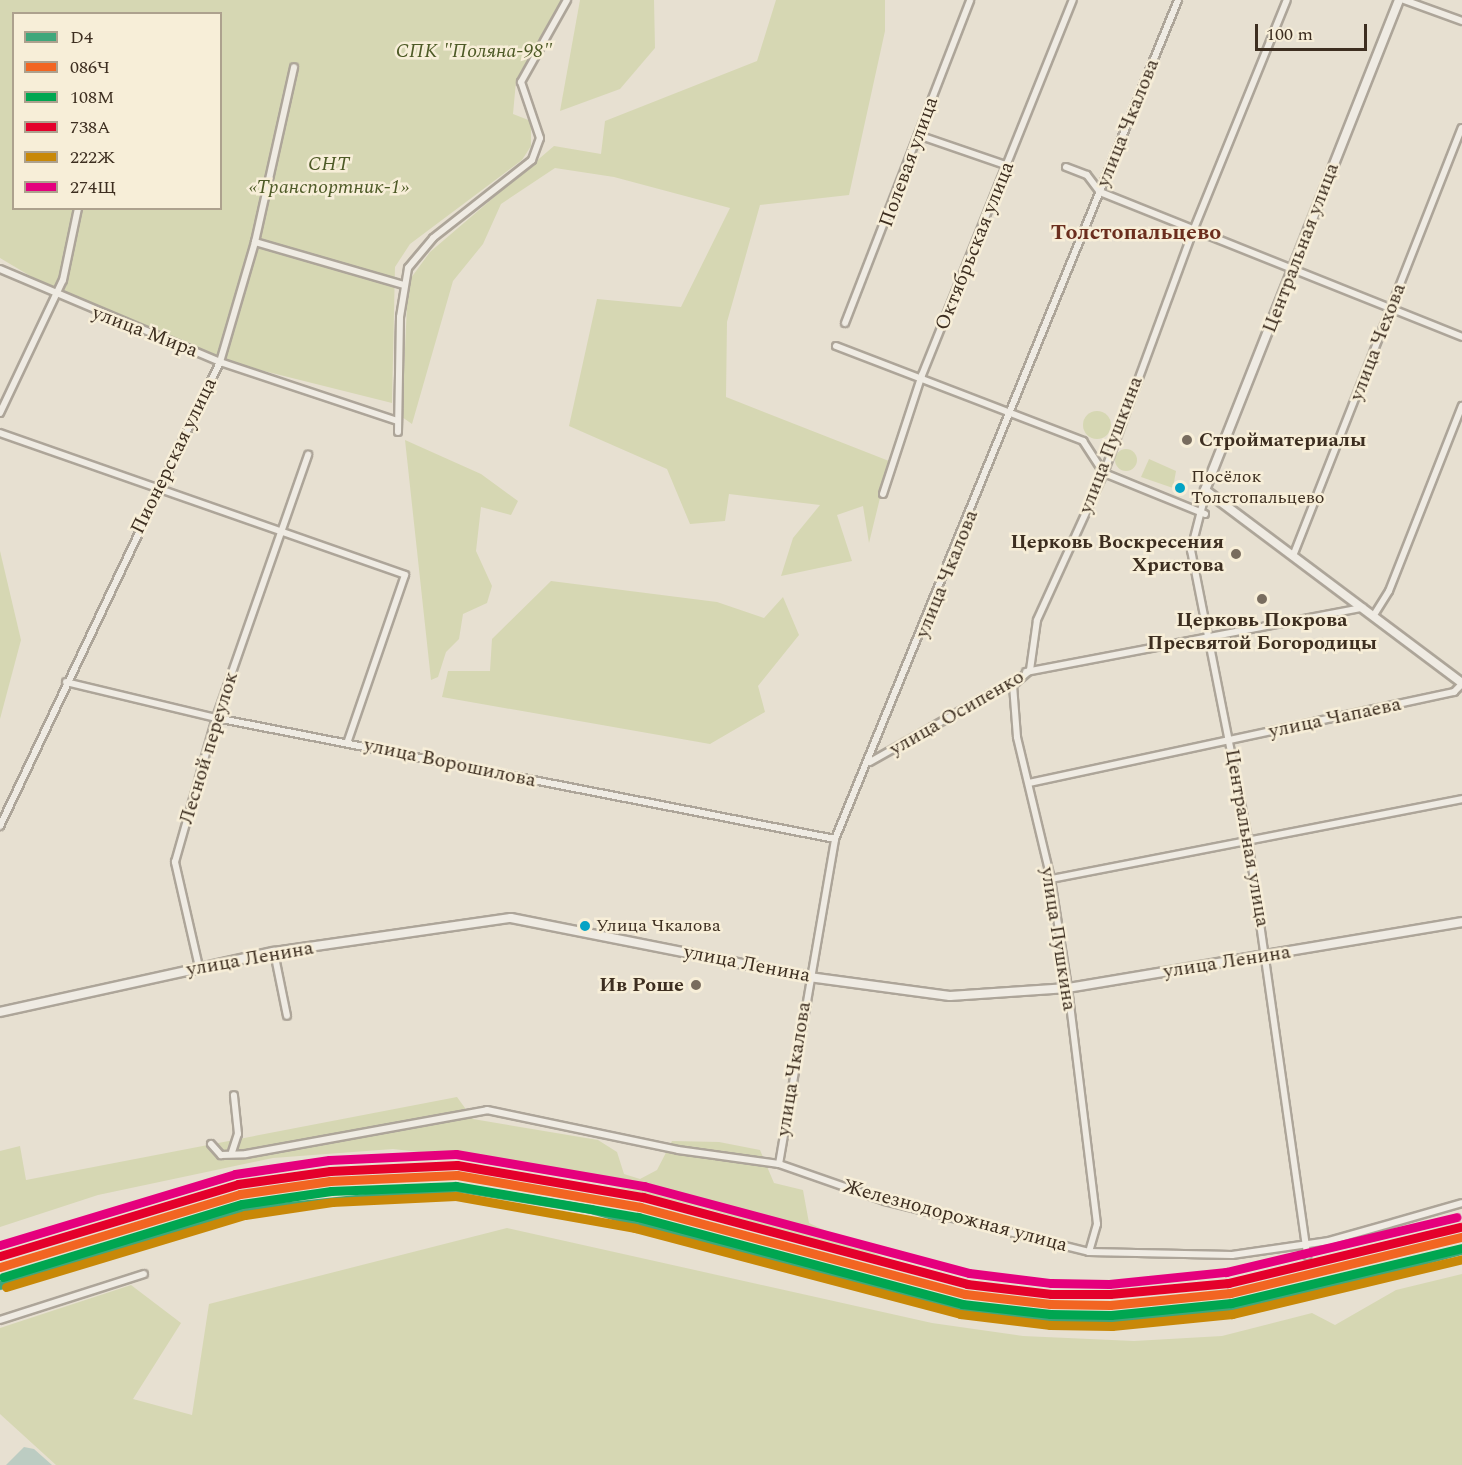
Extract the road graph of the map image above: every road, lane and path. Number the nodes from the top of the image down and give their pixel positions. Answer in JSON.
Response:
{"nodes":[{"id":1,"x":567,"y":0,"type":"edge"},
{"id":2,"x":970,"y":0,"type":"edge"},
{"id":3,"x":1073,"y":0,"type":"edge"},
{"id":4,"x":1178,"y":0,"type":"edge"},
{"id":5,"x":1287,"y":0,"type":"edge"},
{"id":6,"x":1398,"y":0,"type":"edge"},
{"id":7,"x":1404,"y":0,"type":"edge"},
{"id":8,"x":1462,"y":21,"type":"edge"},
{"id":9,"x":294,"y":67,"type":"dead end"},
{"id":10,"x":1462,"y":128,"type":"edge"},
{"id":11,"x":918,"y":135,"type":"junction"},
{"id":12,"x":1008,"y":166,"type":"junction"},
{"id":13,"x":1066,"y":167,"type":"dead end"},
{"id":14,"x":1100,"y":192,"type":"junction"},
{"id":15,"x":77,"y":210,"type":"edge"},
{"id":16,"x":1193,"y":231,"type":"junction"},
{"id":17,"x":255,"y":242,"type":"junction"},
{"id":18,"x":0,"y":269,"type":"edge"},
{"id":19,"x":1290,"y":272,"type":"junction"},
{"id":20,"x":404,"y":285,"type":"junction"},
{"id":21,"x":55,"y":297,"type":"junction"},
{"id":22,"x":1390,"y":309,"type":"junction"},
{"id":23,"x":844,"y":323,"type":"dead end"},
{"id":24,"x":1462,"y":337,"type":"edge"},
{"id":25,"x":836,"y":346,"type":"dead end"},
{"id":26,"x":220,"y":362,"type":"junction"},
{"id":27,"x":922,"y":375,"type":"junction"},
{"id":28,"x":1462,"y":406,"type":"edge"},
{"id":29,"x":1013,"y":410,"type":"junction"},
{"id":30,"x":0,"y":413,"type":"edge"},
{"id":31,"x":397,"y":421,"type":"junction"},
{"id":32,"x":398,"y":432,"type":"dead end"},
{"id":33,"x":0,"y":433,"type":"edge"},
{"id":34,"x":308,"y":455,"type":"dead end"},
{"id":35,"x":1104,"y":473,"type":"junction"},
{"id":36,"x":158,"y":486,"type":"junction"},
{"id":37,"x":883,"y":494,"type":"dead end"},
{"id":38,"x":1205,"y":495,"type":"junction"},
{"id":39,"x":1205,"y":514,"type":"junction"},
{"id":40,"x":280,"y":532,"type":"junction"},
{"id":41,"x":1293,"y":556,"type":"junction"},
{"id":42,"x":1364,"y":608,"type":"junction"},
{"id":43,"x":1374,"y":615,"type":"junction"},
{"id":44,"x":1205,"y":640,"type":"junction"},
{"id":45,"x":1030,"y":670,"type":"junction"},
{"id":46,"x":66,"y":682,"type":"junction"},
{"id":47,"x":1462,"y":683,"type":"edge"},
{"id":48,"x":216,"y":718,"type":"junction"},
{"id":49,"x":348,"y":742,"type":"junction"},
{"id":50,"x":1230,"y":742,"type":"junction"},
{"id":51,"x":870,"y":762,"type":"junction"},
{"id":52,"x":1029,"y":783,"type":"junction"},
{"id":53,"x":1462,"y":799,"type":"edge"},
{"id":54,"x":0,"y":826,"type":"edge"},
{"id":55,"x":835,"y":839,"type":"junction"},
{"id":56,"x":1248,"y":839,"type":"junction"},
{"id":57,"x":1051,"y":879,"type":"junction"},
{"id":58,"x":1462,"y":922,"type":"edge"},
{"id":59,"x":274,"y":952,"type":"junction"},
{"id":60,"x":1267,"y":956,"type":"junction"},
{"id":61,"x":199,"y":967,"type":"junction"},
{"id":62,"x":809,"y":977,"type":"junction"},
{"id":63,"x":1068,"y":988,"type":"junction"},
{"id":64,"x":0,"y":1012,"type":"edge"},
{"id":65,"x":288,"y":1016,"type":"dead end"},
{"id":66,"x":234,"y":1095,"type":"dead end"},
{"id":67,"x":211,"y":1144,"type":"dead end"},
{"id":68,"x":232,"y":1152,"type":"junction"},
{"id":69,"x":779,"y":1164,"type":"junction"},
{"id":70,"x":1462,"y":1203,"type":"edge"},
{"id":71,"x":1306,"y":1245,"type":"junction"},
{"id":72,"x":1089,"y":1252,"type":"junction"},
{"id":73,"x":1306,"y":1256,"type":"dead end"},
{"id":74,"x":144,"y":1274,"type":"dead end"},
{"id":75,"x":0,"y":1320,"type":"edge"}],
"edges":[{"from":1,"to":20,"type":"street"},
{"from":2,"to":11,"type":"street","name":"Полевая улица"},
{"from":3,"to":12,"type":"street","name":"Октябрьская улица"},
{"from":4,"to":14,"type":"street","name":"улица Чкалова"},
{"from":5,"to":16,"type":"street","name":"улица Пушкина"},
{"from":6,"to":19,"type":"street","name":"Центральная улица"},
{"from":7,"to":8,"type":"street"},
{"from":9,"to":17,"type":"street","name":"Пионерская улица"},
{"from":10,"to":22,"type":"street","name":"улица Чехова"},
{"from":11,"to":12,"type":"street"},
{"from":11,"to":23,"type":"street","name":"Полевая улица"},
{"from":12,"to":27,"type":"street","name":"Октябрьская улица"},
{"from":13,"to":14,"type":"street"},
{"from":14,"to":16,"type":"street"},
{"from":14,"to":29,"type":"street","name":"улица Чкалова"},
{"from":15,"to":21,"type":"street"},
{"from":16,"to":19,"type":"street"},
{"from":16,"to":35,"type":"street","name":"улица Пушкина"},
{"from":17,"to":20,"type":"street"},
{"from":17,"to":26,"type":"street","name":"Пионерская улица"},
{"from":18,"to":21,"type":"street","name":"улица Мира"},
{"from":19,"to":22,"type":"street"},
{"from":19,"to":38,"type":"street","name":"Центральная улица"},
{"from":20,"to":31,"type":"street"},
{"from":21,"to":26,"type":"street","name":"улица Мира"},
{"from":21,"to":30,"type":"street"},
{"from":22,"to":24,"type":"street"},
{"from":22,"to":41,"type":"street","name":"улица Чехова"},
{"from":25,"to":27,"type":"street"},
{"from":26,"to":31,"type":"street","name":"улица Мира"},
{"from":26,"to":36,"type":"street","name":"Пионерская улица"},
{"from":27,"to":29,"type":"street"},
{"from":27,"to":37,"type":"street","name":"Октябрьская улица"},
{"from":28,"to":43,"type":"street"},
{"from":29,"to":35,"type":"street"},
{"from":29,"to":51,"type":"street","name":"улица Чкалова"},
{"from":31,"to":32,"type":"street"},
{"from":33,"to":36,"type":"street"},
{"from":34,"to":40,"type":"street","name":"Лесной переулок"},
{"from":35,"to":39,"type":"street"},
{"from":35,"to":45,"type":"street","name":"улица Пушкина"},
{"from":36,"to":40,"type":"street"},
{"from":36,"to":46,"type":"street","name":"Пионерская улица"},
{"from":38,"to":39,"type":"street","name":"Центральная улица"},
{"from":38,"to":41,"type":"street"},
{"from":39,"to":44,"type":"street","name":"Центральная улица"},
{"from":40,"to":48,"type":"street","name":"Лесной переулок"},
{"from":40,"to":49,"type":"street"},
{"from":41,"to":42,"type":"street"},
{"from":42,"to":43,"type":"street"},
{"from":42,"to":44,"type":"street","name":"улица Осипенко"},
{"from":43,"to":47,"type":"street"},
{"from":44,"to":45,"type":"street","name":"улица Осипенко"},
{"from":44,"to":50,"type":"street","name":"Центральная улица"},
{"from":45,"to":51,"type":"street","name":"улица Осипенко"},
{"from":45,"to":52,"type":"street","name":"улица Пушкина"},
{"from":46,"to":48,"type":"street","name":"улица Ворошилова"},
{"from":46,"to":54,"type":"street","name":"Пионерская улица"},
{"from":47,"to":50,"type":"street","name":"улица Чапаева"},
{"from":48,"to":49,"type":"street","name":"улица Ворошилова"},
{"from":48,"to":61,"type":"street","name":"Лесной переулок"},
{"from":49,"to":55,"type":"street","name":"улица Ворошилова"},
{"from":50,"to":52,"type":"street","name":"улица Чапаева"},
{"from":50,"to":56,"type":"street","name":"Центральная улица"},
{"from":51,"to":55,"type":"street","name":"улица Чкалова"},
{"from":52,"to":57,"type":"street","name":"улица Пушкина"},
{"from":53,"to":56,"type":"street"},
{"from":55,"to":62,"type":"street","name":"улица Чкалова"},
{"from":56,"to":57,"type":"street"},
{"from":56,"to":60,"type":"street","name":"Центральная улица"},
{"from":57,"to":63,"type":"street","name":"улица Пушкина"},
{"from":58,"to":60,"type":"street","name":"улица Ленина"},
{"from":59,"to":61,"type":"street","name":"улица Ленина"},
{"from":59,"to":62,"type":"street","name":"улица Ленина"},
{"from":59,"to":65,"type":"street"},
{"from":60,"to":63,"type":"street","name":"улица Ленина"},
{"from":60,"to":71,"type":"street","name":"Центральная улица"},
{"from":61,"to":64,"type":"street","name":"улица Ленина"},
{"from":62,"to":63,"type":"street","name":"улица Ленина"},
{"from":62,"to":69,"type":"street","name":"улица Чкалова"},
{"from":63,"to":72,"type":"street","name":"улица Пушкина"},
{"from":66,"to":68,"type":"street"},
{"from":67,"to":68,"type":"street"},
{"from":68,"to":69,"type":"street","name":"Железнодорожная улица"},
{"from":69,"to":72,"type":"street","name":"Железнодорожная улица"},
{"from":70,"to":71,"type":"street","name":"Железнодорожная улица"},
{"from":71,"to":72,"type":"street","name":"Железнодорожная улица"},
{"from":71,"to":73,"type":"street","name":"Центральная улица"},
{"from":74,"to":75,"type":"street"}]}
